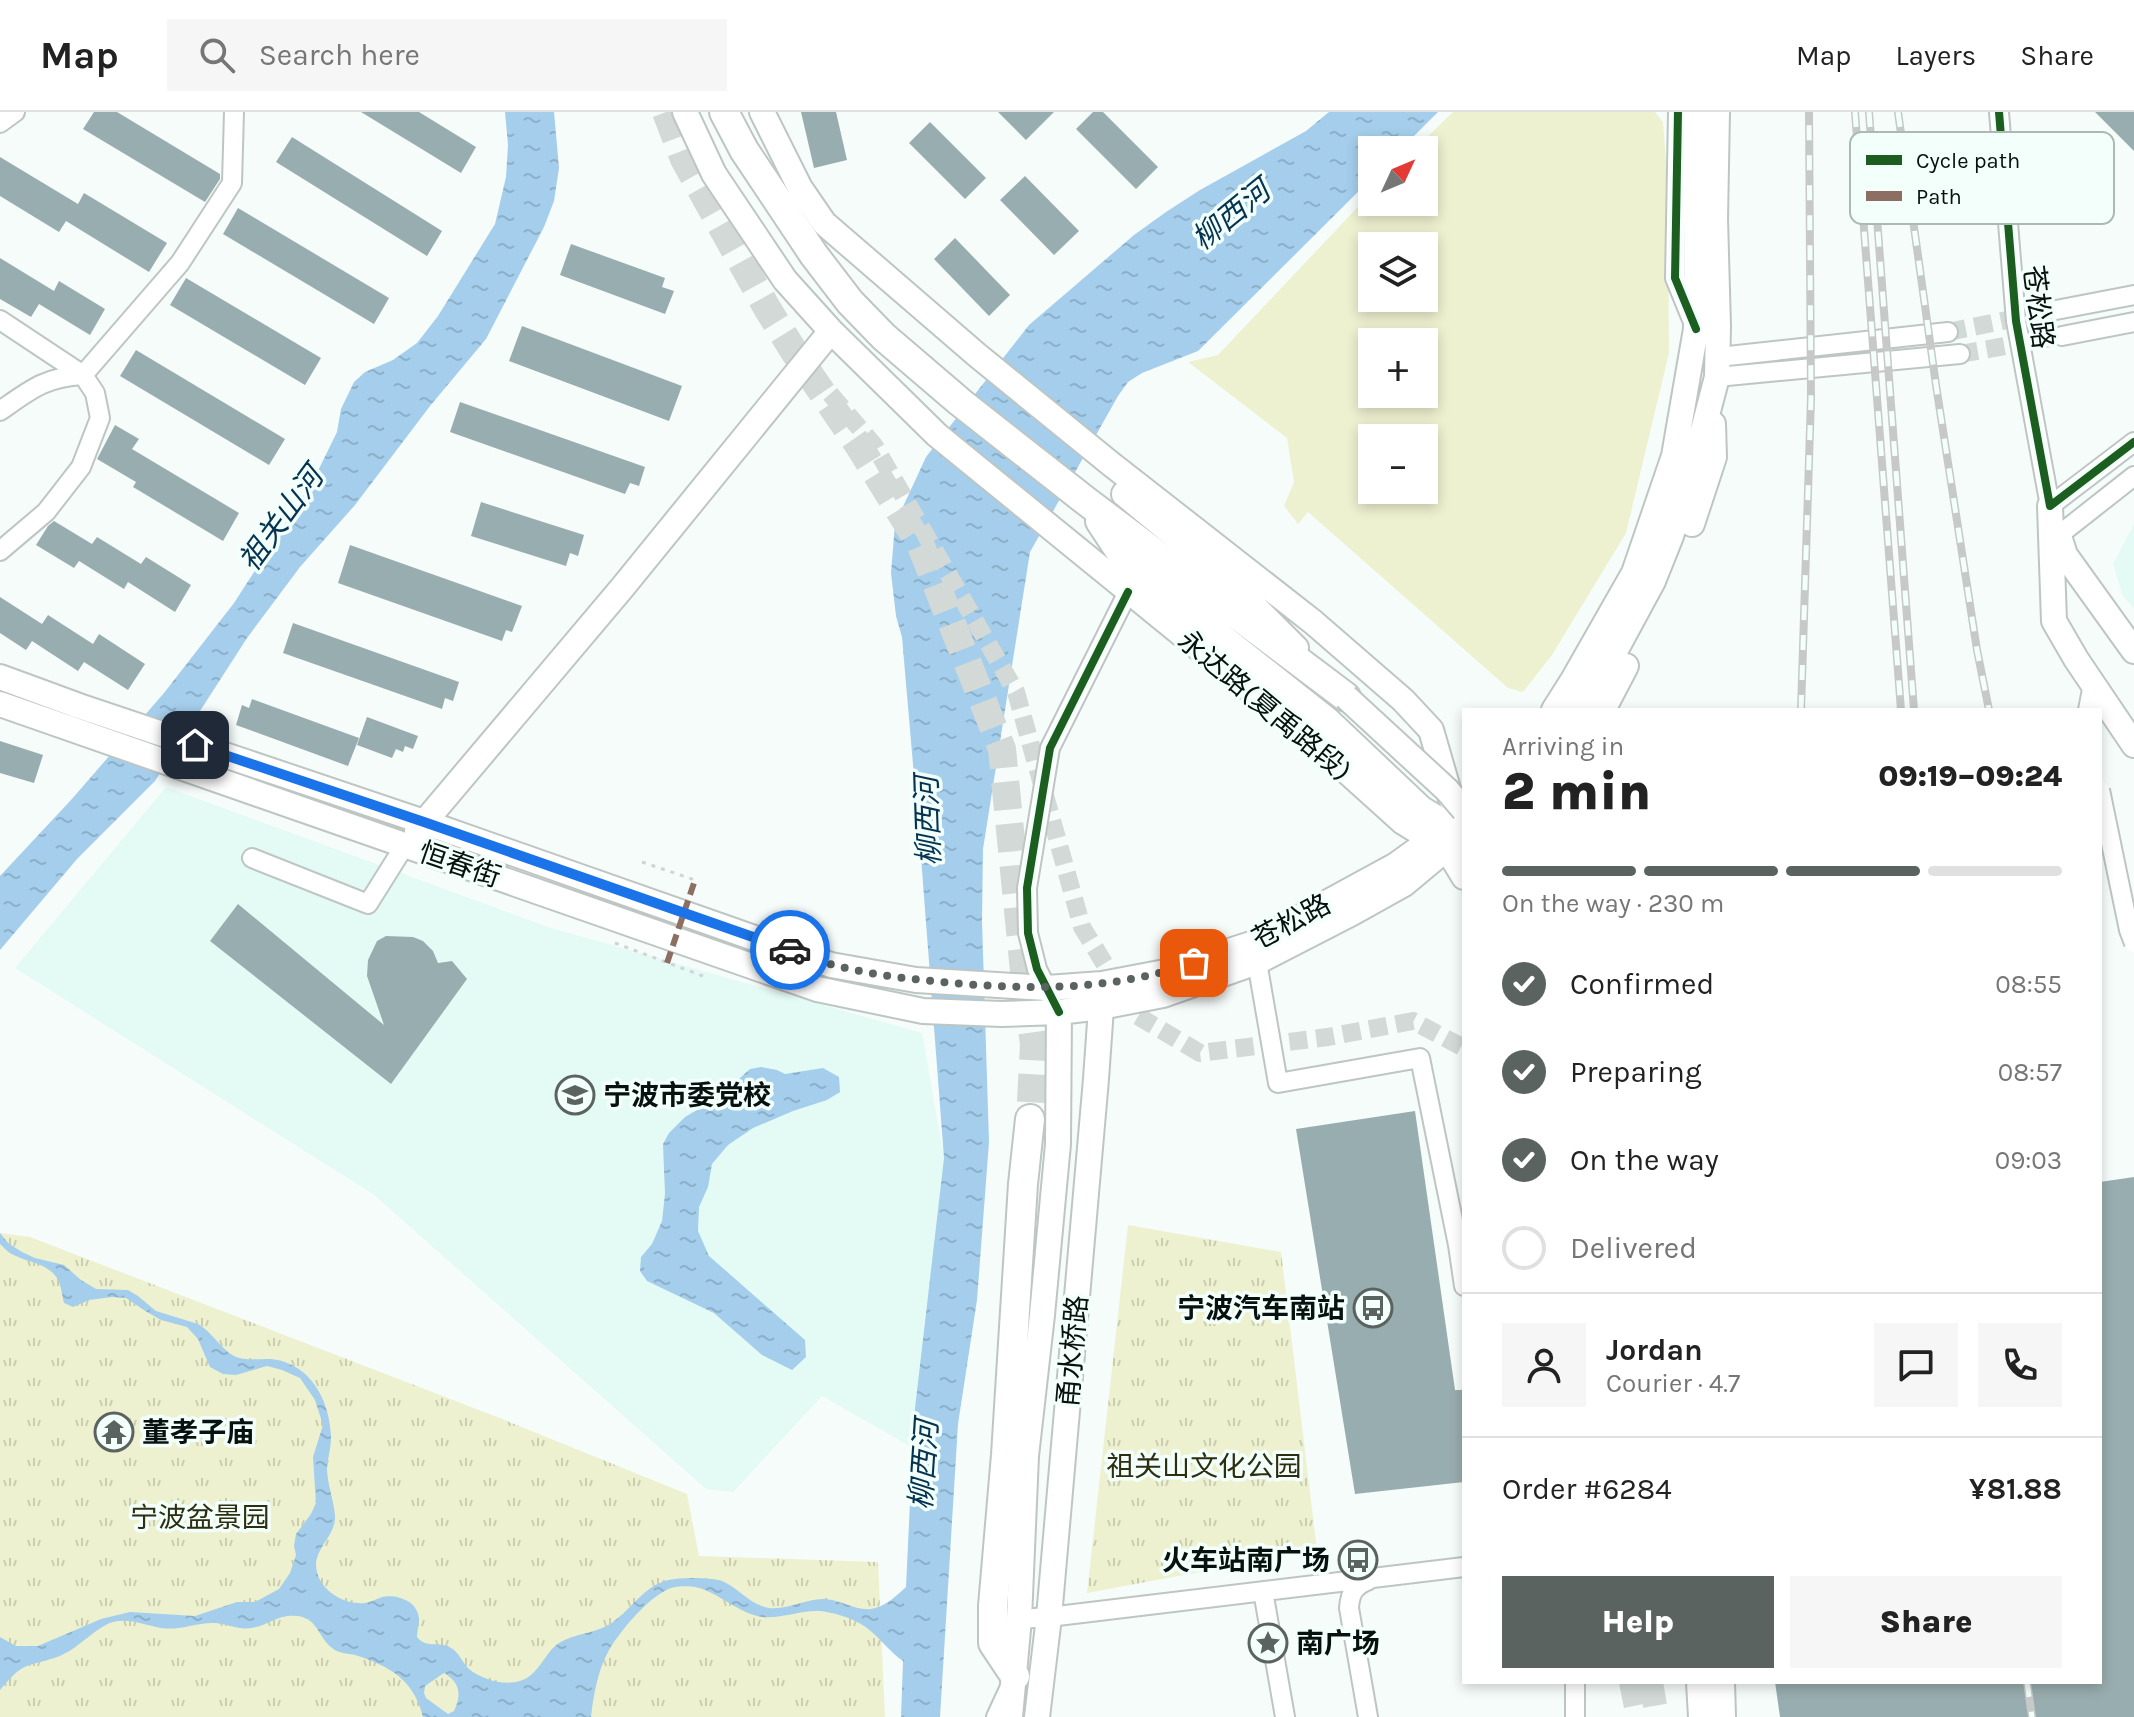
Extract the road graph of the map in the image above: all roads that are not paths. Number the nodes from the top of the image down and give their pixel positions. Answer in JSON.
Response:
{"nodes":[{"id":1,"x":15,"y":112,"type":"edge"},
{"id":2,"x":234,"y":112,"type":"edge"},
{"id":3,"x":685,"y":112,"type":"edge"},
{"id":4,"x":724,"y":112,"type":"edge"},
{"id":5,"x":762,"y":112,"type":"edge"},
{"id":6,"x":1664,"y":112,"type":"edge"},
{"id":7,"x":1678,"y":112,"type":"edge"},
{"id":8,"x":1697,"y":112,"type":"edge"},
{"id":9,"x":1717,"y":112,"type":"edge"},
{"id":10,"x":1999,"y":112,"type":"edge"},
{"id":11,"x":0,"y":123,"type":"edge"},
{"id":12,"x":1678,"y":132,"type":"junction"},
{"id":13,"x":2001,"y":132,"type":"edge"},
{"id":14,"x":2008,"y":224,"type":"edge"},
{"id":15,"x":2134,"y":295,"type":"edge"},
{"id":16,"x":2056,"y":310,"type":"tunnel mouth"},
{"id":17,"x":0,"y":320,"type":"edge"},
{"id":18,"x":2134,"y":322,"type":"edge"},
{"id":19,"x":1696,"y":329,"type":"junction"},
{"id":20,"x":831,"y":331,"type":"junction"},
{"id":21,"x":1948,"y":332,"type":"tunnel mouth"},
{"id":22,"x":2062,"y":336,"type":"tunnel mouth"},
{"id":23,"x":1960,"y":354,"type":"tunnel mouth"},
{"id":24,"x":83,"y":375,"type":"junction"},
{"id":25,"x":1716,"y":376,"type":"junction"},
{"id":26,"x":0,"y":411,"type":"edge"},
{"id":27,"x":2134,"y":442,"type":"edge"},
{"id":28,"x":1108,"y":472,"type":"junction"},
{"id":29,"x":2134,"y":476,"type":"edge"},
{"id":30,"x":1086,"y":501,"type":"junction"},
{"id":31,"x":2050,"y":506,"type":"junction"},
{"id":32,"x":2059,"y":535,"type":"junction"},
{"id":33,"x":0,"y":551,"type":"edge"},
{"id":34,"x":1128,"y":592,"type":"junction"},
{"id":35,"x":2134,"y":651,"type":"edge"},
{"id":36,"x":0,"y":677,"type":"edge"},
{"id":37,"x":2093,"y":684,"type":"junction"},
{"id":38,"x":1346,"y":697,"type":"junction"},
{"id":39,"x":0,"y":704,"type":"edge"},
{"id":40,"x":1555,"y":708,"type":"edge"},
{"id":41,"x":1582,"y":708,"type":"edge"},
{"id":42,"x":1604,"y":708,"type":"edge"},
{"id":43,"x":2088,"y":708,"type":"edge"},
{"id":44,"x":2134,"y":745,"type":"edge"},
{"id":45,"x":2102,"y":800,"type":"edge"},
{"id":46,"x":424,"y":822,"type":"junction"},
{"id":47,"x":1455,"y":830,"type":"edge"},
{"id":48,"x":405,"y":845,"type":"junction"},
{"id":49,"x":252,"y":858,"type":"dead end"},
{"id":50,"x":1462,"y":867,"type":"edge"},
{"id":51,"x":2134,"y":943,"type":"edge"},
{"id":52,"x":1257,"y":962,"type":"junction"},
{"id":53,"x":1000,"y":986,"type":"joint"},
{"id":54,"x":1047,"y":988,"type":"junction"},
{"id":55,"x":1102,"y":996,"type":"junction"},
{"id":56,"x":1059,"y":1012,"type":"junction"},
{"id":57,"x":1002,"y":1014,"type":"joint"},
{"id":58,"x":1030,"y":1119,"type":"tunnel mouth"},
{"id":59,"x":1462,"y":1272,"type":"edge"},
{"id":60,"x":1462,"y":1567,"type":"edge"},
{"id":61,"x":1372,"y":1579,"type":"junction"},
{"id":62,"x":1263,"y":1591,"type":"junction"},
{"id":63,"x":1049,"y":1617,"type":"junction"},
{"id":64,"x":1019,"y":1619,"type":"junction"},
{"id":65,"x":1015,"y":1676,"type":"junction"},
{"id":66,"x":1575,"y":1684,"type":"edge"},
{"id":67,"x":1699,"y":1684,"type":"edge"},
{"id":68,"x":1722,"y":1684,"type":"edge"},
{"id":69,"x":996,"y":1717,"type":"edge"},
{"id":70,"x":1010,"y":1717,"type":"edge"},
{"id":71,"x":1037,"y":1717,"type":"edge"},
{"id":72,"x":1285,"y":1717,"type":"edge"},
{"id":73,"x":1368,"y":1717,"type":"edge"},
{"id":74,"x":1575,"y":1717,"type":"edge"},
{"id":75,"x":1701,"y":1717,"type":"edge"},
{"id":76,"x":1723,"y":1717,"type":"edge"}],
"edges":[{"from":1,"to":11,"type":"street"},
{"from":2,"to":24,"type":"street"},
{"from":3,"to":20,"type":"main road"},
{"from":4,"to":30,"type":"highway"},
{"from":5,"to":28,"type":"main road"},
{"from":6,"to":12,"type":"street"},
{"from":7,"to":12,"type":"street"},
{"from":8,"to":19,"type":"main road"},
{"from":9,"to":25,"type":"main road"},
{"from":10,"to":13,"type":"street","name":"苍松路"},
{"from":12,"to":19,"type":"street"},
{"from":14,"to":31,"type":"street","name":"苍松路"},
{"from":15,"to":16,"type":"street","name":"苍松路"},
{"from":17,"to":24,"type":"street"},
{"from":18,"to":22,"type":"street","name":"苍松路"},
{"from":19,"to":40,"type":"main road"},
{"from":20,"to":34,"type":"main road","name":"永达路(夏禹路段)"},
{"from":20,"to":46,"type":"main road"},
{"from":21,"to":25,"type":"street"},
{"from":23,"to":25,"type":"street"},
{"from":24,"to":26,"type":"street"},
{"from":24,"to":33,"type":"street"},
{"from":25,"to":41,"type":"main road"},
{"from":25,"to":42,"type":"main road"},
{"from":27,"to":31,"type":"street"},
{"from":28,"to":38,"type":"main road"},
{"from":28,"to":47,"type":"main road","name":"永达路(夏禹路段)"},
{"from":29,"to":32,"type":"street"},
{"from":30,"to":38,"type":"highway"},
{"from":30,"to":47,"type":"highway"},
{"from":31,"to":32,"type":"main road"},
{"from":31,"to":37,"type":"main road"},
{"from":32,"to":35,"type":"main road"},
{"from":34,"to":47,"type":"main road","name":"永达路(夏禹路段)"},
{"from":34,"to":54,"type":"street"},
{"from":36,"to":46,"type":"main road","name":"恒春街"},
{"from":37,"to":43,"type":"street"},
{"from":37,"to":44,"type":"main road"},
{"from":38,"to":47,"type":"main road","bridge":true},
{"from":39,"to":48,"type":"main road","name":"恒春街"},
{"from":45,"to":51,"type":"street","bridge":true},
{"from":46,"to":48,"type":"main road"},
{"from":46,"to":53,"type":"main road","name":"恒春街"},
{"from":47,"to":50,"type":"main road","name":"永达路(夏禹路段)"},
{"from":47,"to":52,"type":"main road","name":"苍松路"},
{"from":47,"to":55,"type":"main road","name":"苍松路"},
{"from":48,"to":49,"type":"street"},
{"from":48,"to":57,"type":"main road","name":"恒春街"},
{"from":52,"to":55,"type":"main road","name":"苍松路"},
{"from":52,"to":59,"type":"street"},
{"from":53,"to":54,"type":"main road","name":"苍松路"},
{"from":54,"to":55,"type":"main road","name":"苍松路"},
{"from":54,"to":56,"type":"street"},
{"from":55,"to":56,"type":"main road","name":"苍松路"},
{"from":55,"to":63,"type":"main road","name":"甬水桥路"},
{"from":56,"to":57,"type":"main road","name":"苍松路"},
{"from":56,"to":64,"type":"main road","name":"甬水桥路"},
{"from":58,"to":65,"type":"highway"},
{"from":60,"to":61,"type":"street"},
{"from":61,"to":62,"type":"street"},
{"from":61,"to":73,"type":"street"},
{"from":62,"to":63,"type":"street"},
{"from":62,"to":72,"type":"street"},
{"from":63,"to":64,"type":"street"},
{"from":63,"to":71,"type":"main road","name":"甬水桥路"},
{"from":64,"to":65,"type":"main road","name":"甬水桥路"},
{"from":65,"to":69,"type":"street"},
{"from":65,"to":70,"type":"main road","name":"甬水桥路"},
{"from":66,"to":74,"type":"street"},
{"from":67,"to":75,"type":"main road"},
{"from":68,"to":76,"type":"main road"}]}
